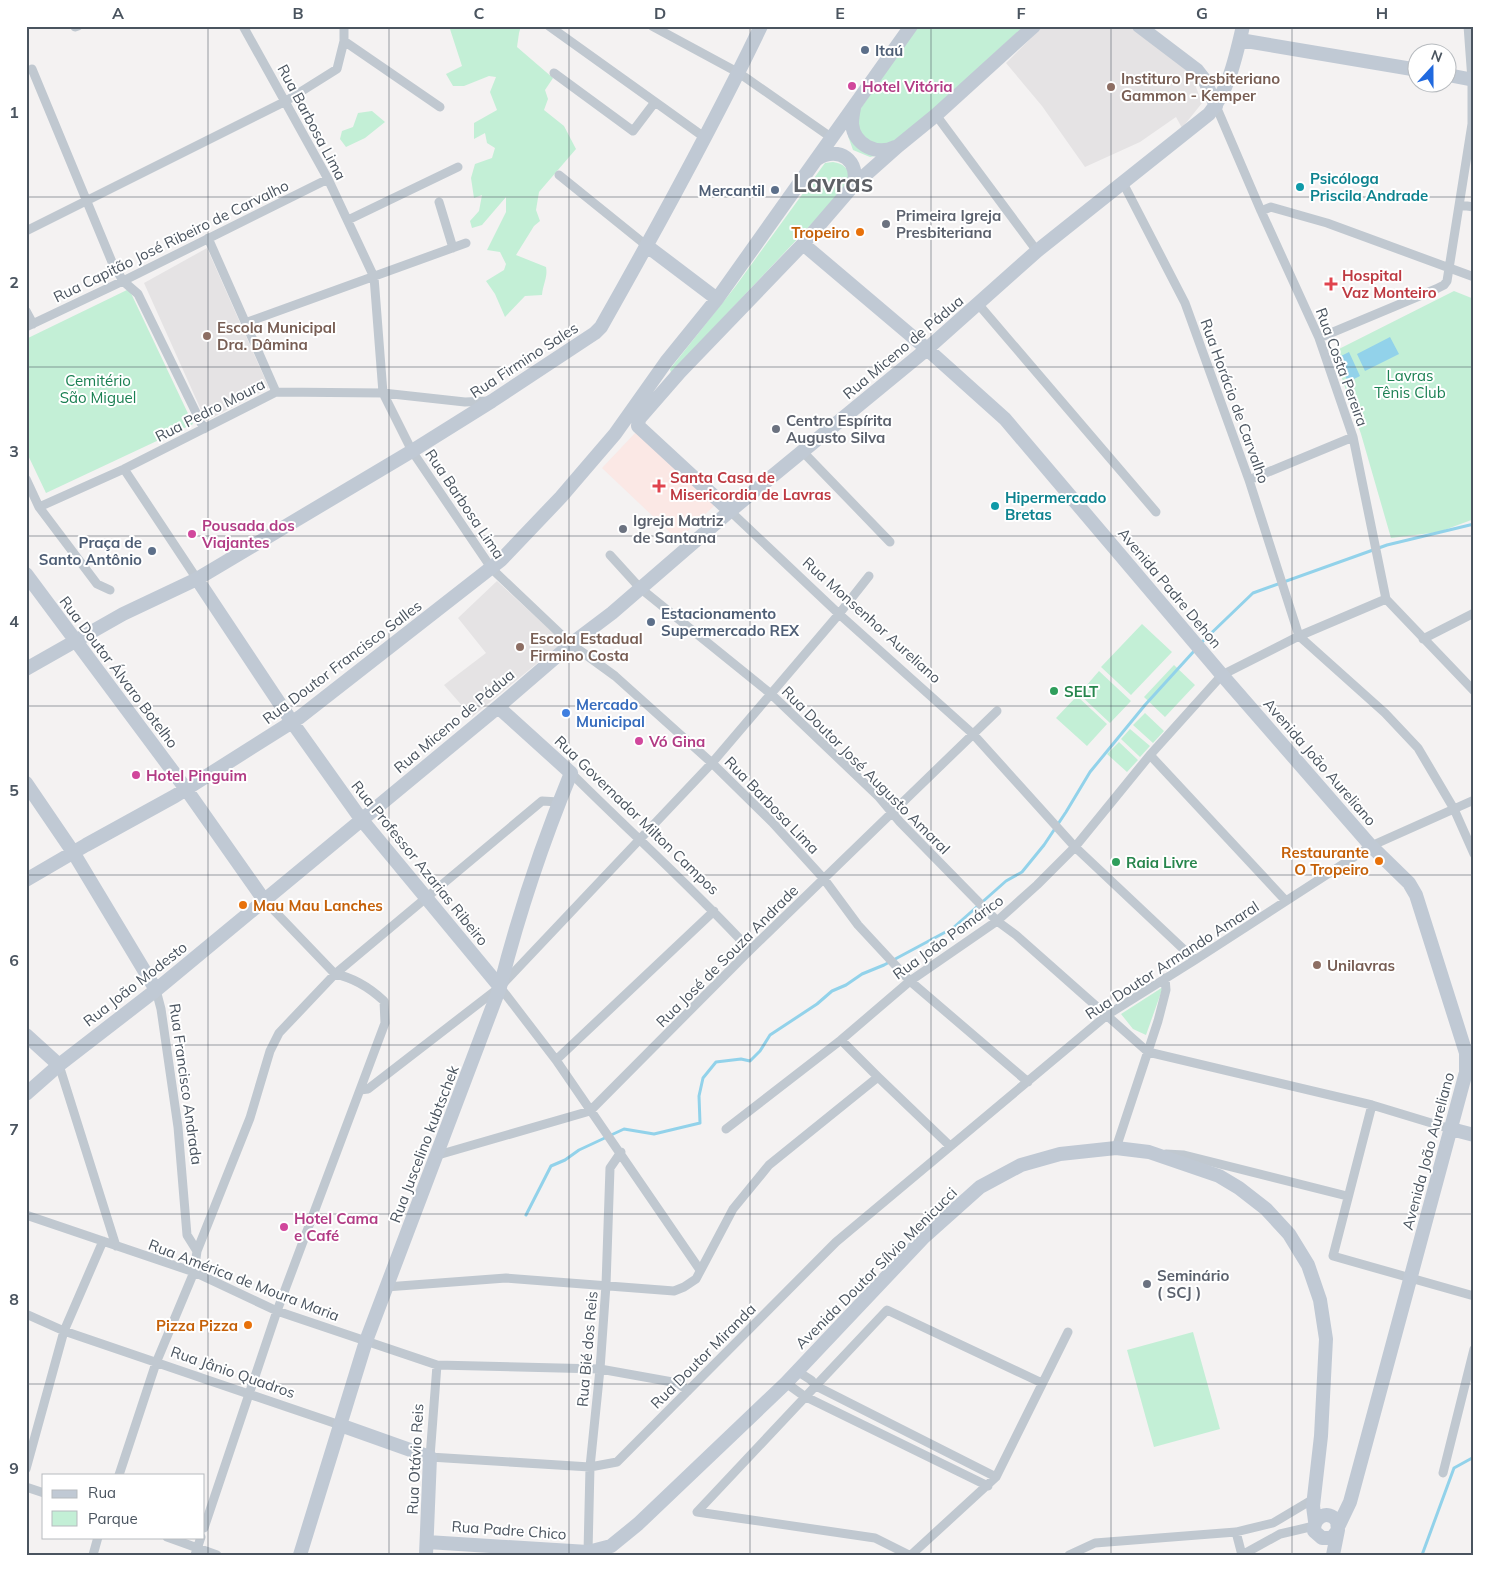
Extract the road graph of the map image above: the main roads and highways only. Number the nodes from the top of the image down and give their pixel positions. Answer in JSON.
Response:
{"nodes":[{"id":1,"x":761,"y":26,"type":"edge"},
{"id":2,"x":911,"y":26,"type":"edge"},
{"id":3,"x":1034,"y":26,"type":"edge"},
{"id":4,"x":1139,"y":26,"type":"edge"},
{"id":5,"x":1243,"y":26,"type":"edge"},
{"id":6,"x":1240,"y":40,"type":"junction"},
{"id":7,"x":1408,"y":68,"type":"edge"},
{"id":8,"x":1458,"y":77,"type":"edge"},
{"id":9,"x":1473,"y":80,"type":"edge"},
{"id":10,"x":855,"y":105,"type":"junction"},
{"id":11,"x":1216,"y":106,"type":"junction"},
{"id":12,"x":898,"y":146,"type":"junction"},
{"id":13,"x":817,"y":159,"type":"junction"},
{"id":14,"x":854,"y":186,"type":"junction"},
{"id":15,"x":803,"y":244,"type":"junction"},
{"id":16,"x":646,"y":246,"type":"junction"},
{"id":17,"x":717,"y":299,"type":"junction"},
{"id":18,"x":928,"y":349,"type":"junction"},
{"id":19,"x":666,"y":362,"type":"junction"},
{"id":20,"x":680,"y":372,"type":"junction"},
{"id":21,"x":638,"y":426,"type":"junction"},
{"id":22,"x":615,"y":434,"type":"junction"},
{"id":23,"x":730,"y":511,"type":"junction"},
{"id":24,"x":26,"y":574,"type":"edge"},
{"id":25,"x":197,"y":579,"type":"junction"},
{"id":26,"x":76,"y":641,"type":"junction"},
{"id":27,"x":26,"y":669,"type":"edge"},
{"id":28,"x":1222,"y":675,"type":"joint"},
{"id":29,"x":498,"y":707,"type":"junction"},
{"id":30,"x":292,"y":722,"type":"junction"},
{"id":31,"x":571,"y":773,"type":"joint"},
{"id":32,"x":26,"y":783,"type":"edge"},
{"id":33,"x":186,"y":789,"type":"junction"},
{"id":34,"x":361,"y":819,"type":"junction"},
{"id":35,"x":73,"y":852,"type":"junction"},
{"id":36,"x":26,"y":880,"type":"edge"},
{"id":37,"x":264,"y":900,"type":"junction"},
{"id":38,"x":500,"y":987,"type":"junction"},
{"id":39,"x":156,"y":990,"type":"junction"},
{"id":40,"x":26,"y":1035,"type":"edge"},
{"id":41,"x":59,"y":1065,"type":"junction"},
{"id":42,"x":26,"y":1094,"type":"edge"},
{"id":43,"x":1451,"y":1129,"type":"junction"},
{"id":44,"x":1474,"y":1135,"type":"edge"},
{"id":45,"x":340,"y":1425,"type":"junction"},
{"id":46,"x":430,"y":1457,"type":"joint"},
{"id":47,"x":1326,"y":1524,"type":"junction"},
{"id":48,"x":427,"y":1548,"type":"edge"},
{"id":49,"x":588,"y":1552,"type":"joint"},
{"id":50,"x":300,"y":1555,"type":"edge"},
{"id":51,"x":1324,"y":1555,"type":"edge"},
{"id":52,"x":1334,"y":1555,"type":"edge"}],
"edges":[{"from":1,"to":16,"type":"main road","name":"Rua Firmino Sales"},
{"from":2,"to":10,"type":"main road","name":"Rua Doutor Francisco Salles"},
{"from":3,"to":12,"type":"main road"},
{"from":4,"to":11,"type":"main road"},
{"from":5,"to":6,"type":"main road"},
{"from":6,"to":7,"type":"main road"},
{"from":6,"to":11,"type":"main road"},
{"from":8,"to":9,"type":"main road"},
{"from":10,"to":12,"type":"main road"},
{"from":10,"to":13,"type":"main road","name":"Rua Doutor Francisco Salles"},
{"from":11,"to":18,"type":"main road","name":"Rua Miceno de Pádua"},
{"from":12,"to":14,"type":"main road"},
{"from":13,"to":14,"type":"main road"},
{"from":13,"to":17,"type":"main road","name":"Rua Doutor Francisco Salles"},
{"from":14,"to":15,"type":"main road"},
{"from":15,"to":18,"type":"main road","name":"Avenida Padre Dehon"},
{"from":15,"to":20,"type":"main road"},
{"from":16,"to":17,"type":"main road"},
{"from":16,"to":25,"type":"main road","name":"Rua Firmino Sales"},
{"from":17,"to":19,"type":"main road","name":"Rua Doutor Francisco Salles"},
{"from":18,"to":23,"type":"main road","name":"Rua Miceno de Pádua"},
{"from":18,"to":28,"type":"main road","name":"Avenida Padre Dehon"},
{"from":19,"to":20,"type":"main road"},
{"from":19,"to":22,"type":"main road","name":"Rua Doutor Francisco Salles"},
{"from":20,"to":21,"type":"main road"},
{"from":21,"to":22,"type":"main road"},
{"from":21,"to":23,"type":"main road","name":"Rua Monsenhor Aureliano"},
{"from":22,"to":30,"type":"main road","name":"Rua Doutor Francisco Salles"},
{"from":23,"to":29,"type":"main road","name":"Rua Miceno de Pádua"},
{"from":24,"to":26,"type":"main road","name":"Rua Doutor Álvaro Botelho"},
{"from":25,"to":26,"type":"main road","name":"Rua Firmino Sales"},
{"from":25,"to":30,"type":"main road","name":"Rua Professor Azarias Ribeiro"},
{"from":26,"to":27,"type":"main road","name":"Rua Firmino Sales"},
{"from":26,"to":33,"type":"main road","name":"Rua Doutor Álvaro Botelho"},
{"from":28,"to":43,"type":"main road","name":"Avenida João Aureliano"},
{"from":29,"to":31,"type":"main road","name":"Rua Governador Milton Campos"},
{"from":29,"to":34,"type":"main road","name":"Rua Miceno de Pádua"},
{"from":30,"to":33,"type":"main road","name":"Rua Doutor Francisco Salles"},
{"from":30,"to":34,"type":"main road","name":"Rua Professor Azarias Ribeiro"},
{"from":31,"to":38,"type":"main road","name":"Rua Juscelino kubtschek"},
{"from":32,"to":35,"type":"main road","name":"Rua Francisco Andrada"},
{"from":33,"to":35,"type":"main road","name":"Rua Doutor Francisco Salles"},
{"from":33,"to":37,"type":"main road","name":"Rua Doutor Álvaro Botelho"},
{"from":34,"to":37,"type":"main road","name":"Rua Miceno de Pádua"},
{"from":34,"to":38,"type":"main road","name":"Rua Professor Azarias Ribeiro"},
{"from":35,"to":36,"type":"main road","name":"Rua Doutor Francisco Salles"},
{"from":35,"to":39,"type":"main road","name":"Rua Francisco Andrada"},
{"from":37,"to":39,"type":"main road","name":"Rua João Modesto"},
{"from":38,"to":45,"type":"main road","name":"Rua Juscelino kubtschek"},
{"from":39,"to":41,"type":"main road","name":"Rua João Modesto"},
{"from":40,"to":41,"type":"main road"},
{"from":41,"to":42,"type":"main road","name":"Rua João Modesto"},
{"from":43,"to":44,"type":"main road"},
{"from":43,"to":47,"type":"main road","name":"Avenida João Aureliano"},
{"from":45,"to":46,"type":"main road","name":"Rua Jânio Quadros"},
{"from":45,"to":50,"type":"main road","name":"Rua Juscelino kubtschek"},
{"from":46,"to":48,"type":"main road","name":"Rua Otávio Reis"},
{"from":47,"to":49,"type":"main road","name":"Avenida Doutor Sílvio Menicucci"},
{"from":47,"to":51,"type":"main road","name":"Avenida Doutor Sílvio Menicucci"},
{"from":47,"to":52,"type":"main road"},
{"from":48,"to":49,"type":"main road","name":"Rua Padre Chico"}]}
